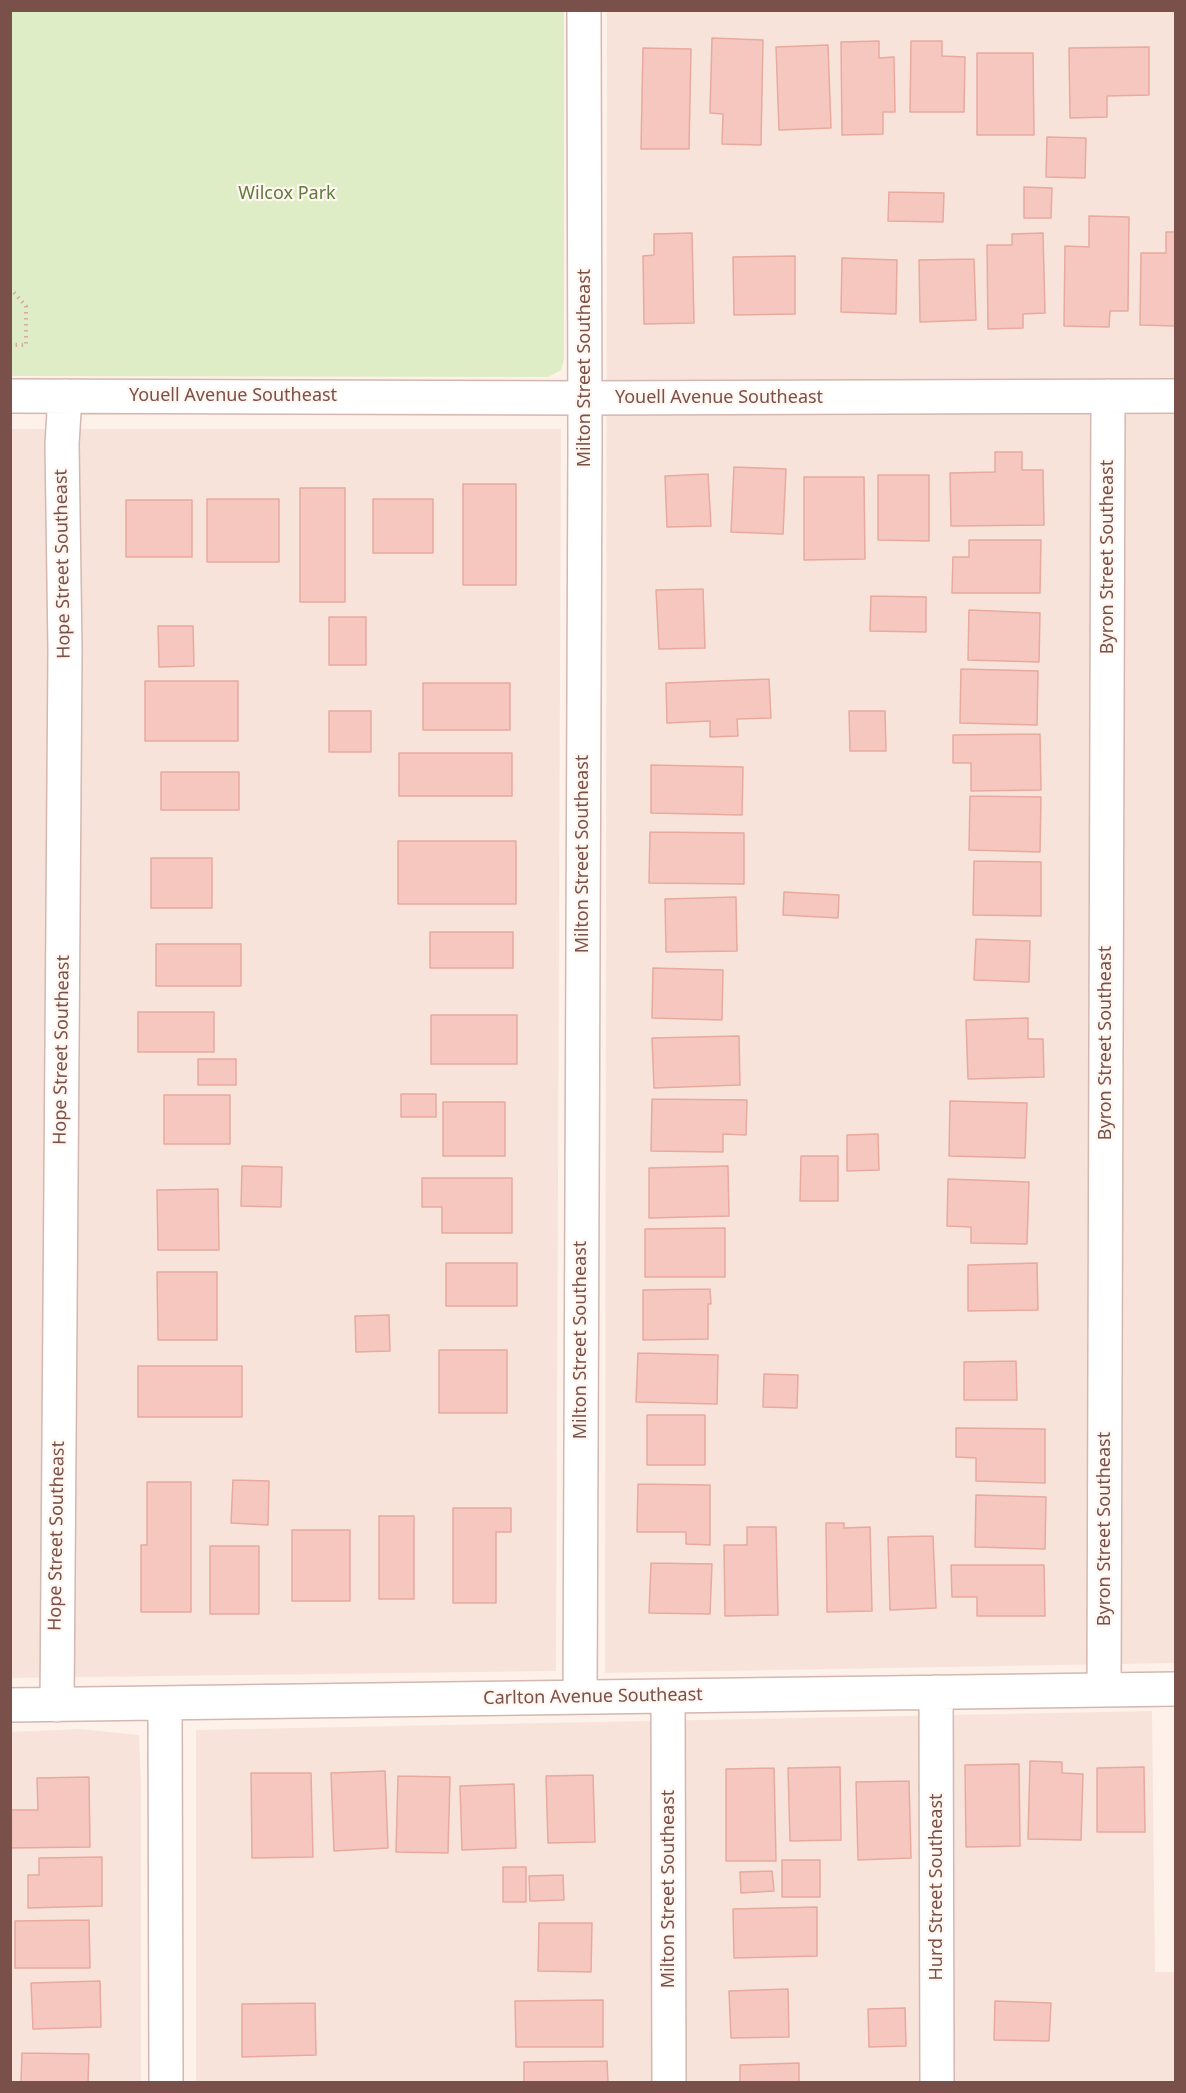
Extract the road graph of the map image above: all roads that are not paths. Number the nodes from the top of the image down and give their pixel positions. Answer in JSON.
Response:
{"nodes":[{"id":1,"x":584,"y":10,"type":"edge"},
{"id":2,"x":10,"y":396,"type":"edge"},
{"id":3,"x":65,"y":396,"type":"junction"},
{"id":4,"x":1108,"y":396,"type":"junction"},
{"id":5,"x":1176,"y":396,"type":"edge"},
{"id":6,"x":585,"y":398,"type":"junction"},
{"id":7,"x":1104,"y":1689,"type":"junction"},
{"id":8,"x":1176,"y":1689,"type":"edge"},
{"id":9,"x":936,"y":1692,"type":"junction"},
{"id":10,"x":668,"y":1696,"type":"junction"},
{"id":11,"x":580,"y":1697,"type":"junction"},
{"id":12,"x":165,"y":1704,"type":"junction"},
{"id":13,"x":10,"y":1705,"type":"edge"},
{"id":14,"x":57,"y":1705,"type":"junction"},
{"id":15,"x":166,"y":2082,"type":"edge"},
{"id":16,"x":669,"y":2082,"type":"edge"},
{"id":17,"x":937,"y":2082,"type":"edge"}],
"edges":[{"from":1,"to":6,"type":"street","name":"Milton Street Southeast"},
{"from":2,"to":3,"type":"street","name":"Youell Avenue Southeast"},
{"from":3,"to":6,"type":"street","name":"Youell Avenue Southeast"},
{"from":3,"to":14,"type":"street","name":"Hope Street Southeast"},
{"from":4,"to":5,"type":"street","name":"Youell Avenue Southeast"},
{"from":4,"to":6,"type":"street","name":"Youell Avenue Southeast"},
{"from":4,"to":7,"type":"street","name":"Byron Street Southeast"},
{"from":6,"to":11,"type":"street","name":"Milton Street Southeast"},
{"from":7,"to":8,"type":"street","name":"Carlton Avenue Southeast"},
{"from":7,"to":9,"type":"street","name":"Carlton Avenue Southeast"},
{"from":9,"to":10,"type":"street","name":"Carlton Avenue Southeast"},
{"from":9,"to":17,"type":"street","name":"Hurd Street Southeast"},
{"from":10,"to":11,"type":"street","name":"Carlton Avenue Southeast"},
{"from":10,"to":16,"type":"street","name":"Milton Street Southeast"},
{"from":11,"to":12,"type":"street","name":"Carlton Avenue Southeast"},
{"from":12,"to":14,"type":"street","name":"Carlton Avenue Southeast"},
{"from":12,"to":15,"type":"street"},
{"from":13,"to":14,"type":"street","name":"Carlton Avenue Southeast"}]}
